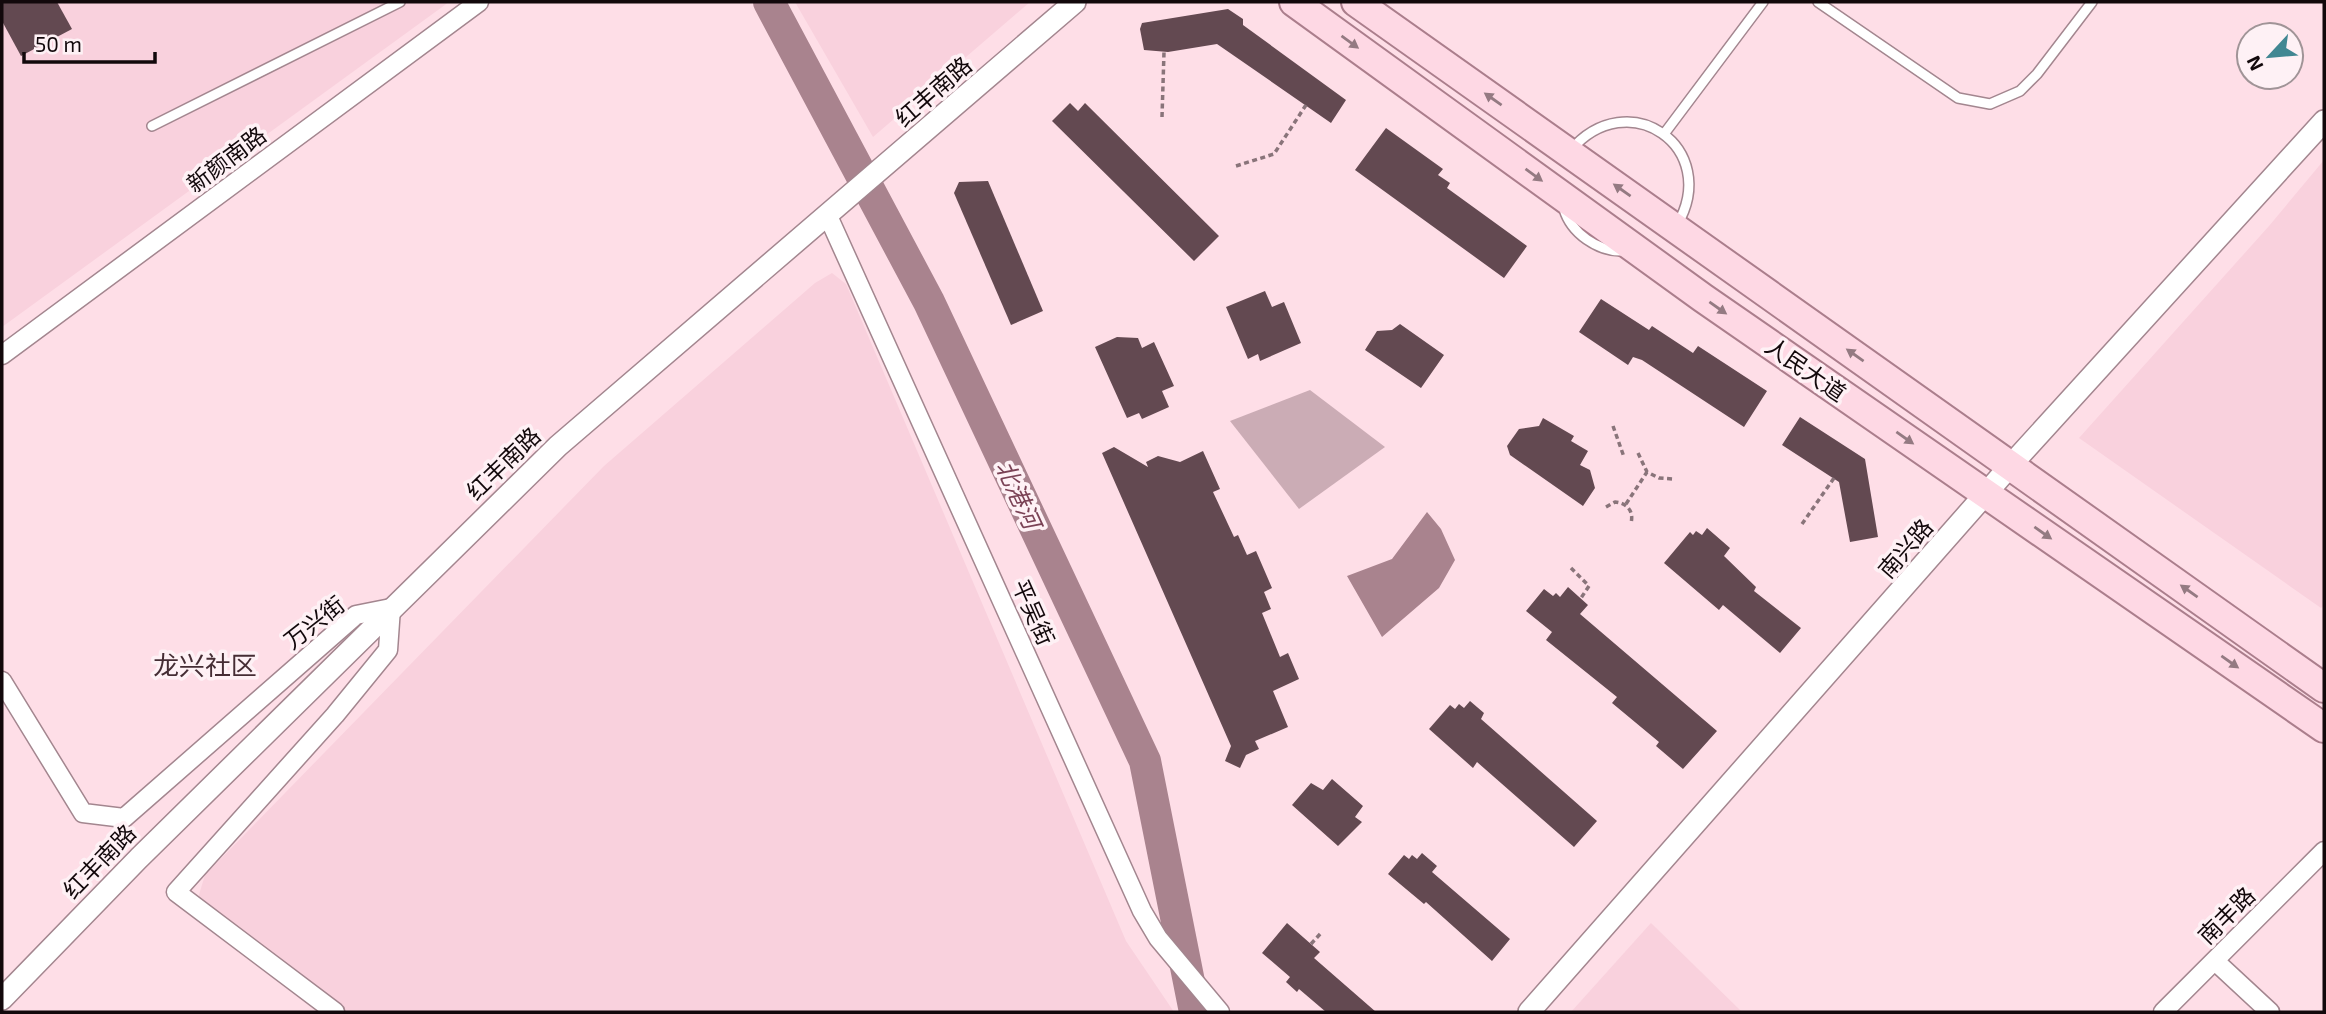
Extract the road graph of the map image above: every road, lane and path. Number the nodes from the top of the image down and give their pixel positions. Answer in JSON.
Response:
{"nodes":[{"id":1,"x":400,"y":2,"type":"edge"},
{"id":2,"x":479,"y":2,"type":"edge"},
{"id":3,"x":1075,"y":2,"type":"edge"},
{"id":4,"x":1294,"y":2,"type":"edge"},
{"id":5,"x":1356,"y":2,"type":"edge"},
{"id":6,"x":1763,"y":2,"type":"edge"},
{"id":7,"x":1818,"y":2,"type":"edge"},
{"id":8,"x":2092,"y":2,"type":"edge"},
{"id":9,"x":1164,"y":52,"type":"dead end"},
{"id":10,"x":1306,"y":105,"type":"dead end"},
{"id":11,"x":1162,"y":117,"type":"dead end"},
{"id":12,"x":2324,"y":121,"type":"edge"},
{"id":13,"x":152,"y":126,"type":"dead end"},
{"id":14,"x":1664,"y":134,"type":"junction"},
{"id":15,"x":1569,"y":152,"type":"junction"},
{"id":16,"x":1236,"y":166,"type":"dead end"},
{"id":17,"x":1560,"y":194,"type":"dead end"},
{"id":18,"x":828,"y":216,"type":"junction"},
{"id":19,"x":1675,"y":228,"type":"junction"},
{"id":20,"x":1637,"y":250,"type":"junction"},
{"id":21,"x":2,"y":355,"type":"edge"},
{"id":22,"x":1613,"y":426,"type":"dead end"},
{"id":23,"x":1638,"y":453,"type":"dead end"},
{"id":24,"x":1624,"y":457,"type":"dead end"},
{"id":25,"x":2011,"y":465,"type":"junction"},
{"id":26,"x":1647,"y":472,"type":"junction"},
{"id":27,"x":1834,"y":478,"type":"dead end"},
{"id":28,"x":1673,"y":479,"type":"dead end"},
{"id":29,"x":1987,"y":494,"type":"junction"},
{"id":30,"x":1626,"y":504,"type":"junction"},
{"id":31,"x":1606,"y":507,"type":"dead end"},
{"id":32,"x":1631,"y":523,"type":"dead end"},
{"id":33,"x":1802,"y":524,"type":"dead end"},
{"id":34,"x":1571,"y":568,"type":"dead end"},
{"id":35,"x":1581,"y":598,"type":"dead end"},
{"id":36,"x":391,"y":608,"type":"junction"},
{"id":37,"x":2,"y":681,"type":"edge"},
{"id":38,"x":2324,"y":688,"type":"edge"},
{"id":39,"x":2324,"y":728,"type":"edge"},
{"id":40,"x":2324,"y":851,"type":"edge"},
{"id":41,"x":1321,"y":933,"type":"dead end"},
{"id":42,"x":1311,"y":944,"type":"dead end"},
{"id":43,"x":2215,"y":961,"type":"junction"},
{"id":44,"x":2,"y":999,"type":"edge"},
{"id":45,"x":335,"y":1012,"type":"edge"},
{"id":46,"x":1220,"y":1012,"type":"edge"},
{"id":47,"x":1529,"y":1012,"type":"edge"},
{"id":48,"x":2163,"y":1012,"type":"edge"},
{"id":49,"x":2270,"y":1012,"type":"edge"}],
"edges":[{"from":1,"to":13,"type":"lane"},
{"from":2,"to":21,"type":"street","name":"新颜南路"},
{"from":3,"to":18,"type":"street","name":"红丰南路"},
{"from":4,"to":20,"type":"main road","name":"人民大道","one_way":true},
{"from":15,"to":5,"type":"main road","name":"人民大道","one_way":true},
{"from":6,"to":14,"type":"lane"},
{"from":7,"to":8,"type":"lane"},
{"from":9,"to":11,"type":"path"},
{"from":10,"to":16,"type":"path"},
{"from":12,"to":25,"type":"street","name":"南兴路"},
{"from":14,"to":15,"type":"lane"},
{"from":14,"to":19,"type":"lane"},
{"from":19,"to":15,"type":"main road","name":"人民大道","one_way":true},
{"from":17,"to":20,"type":"lane"},
{"from":18,"to":36,"type":"street","name":"红丰南路"},
{"from":18,"to":46,"type":"street","name":"平吴街"},
{"from":25,"to":19,"type":"main road","name":"人民大道","one_way":true},
{"from":20,"to":29,"type":"main road","name":"人民大道","one_way":true},
{"from":22,"to":24,"type":"path"},
{"from":23,"to":26,"type":"path"},
{"from":25,"to":29,"type":"street","name":"南兴路"},
{"from":38,"to":25,"type":"main road","name":"人民大道","one_way":true},
{"from":26,"to":28,"type":"path"},
{"from":26,"to":30,"type":"path"},
{"from":27,"to":33,"type":"path"},
{"from":29,"to":39,"type":"main road","name":"人民大道","one_way":true},
{"from":29,"to":47,"type":"street","name":"南兴路"},
{"from":30,"to":31,"type":"path"},
{"from":30,"to":32,"type":"path"},
{"from":34,"to":35,"type":"path"},
{"from":36,"to":37,"type":"street","name":"万兴街"},
{"from":36,"to":44,"type":"street","name":"红丰南路"},
{"from":36,"to":45,"type":"street"},
{"from":40,"to":43,"type":"street","name":"南丰路"},
{"from":41,"to":42,"type":"path"},
{"from":43,"to":48,"type":"street","name":"南丰路"},
{"from":43,"to":49,"type":"street"}]}
